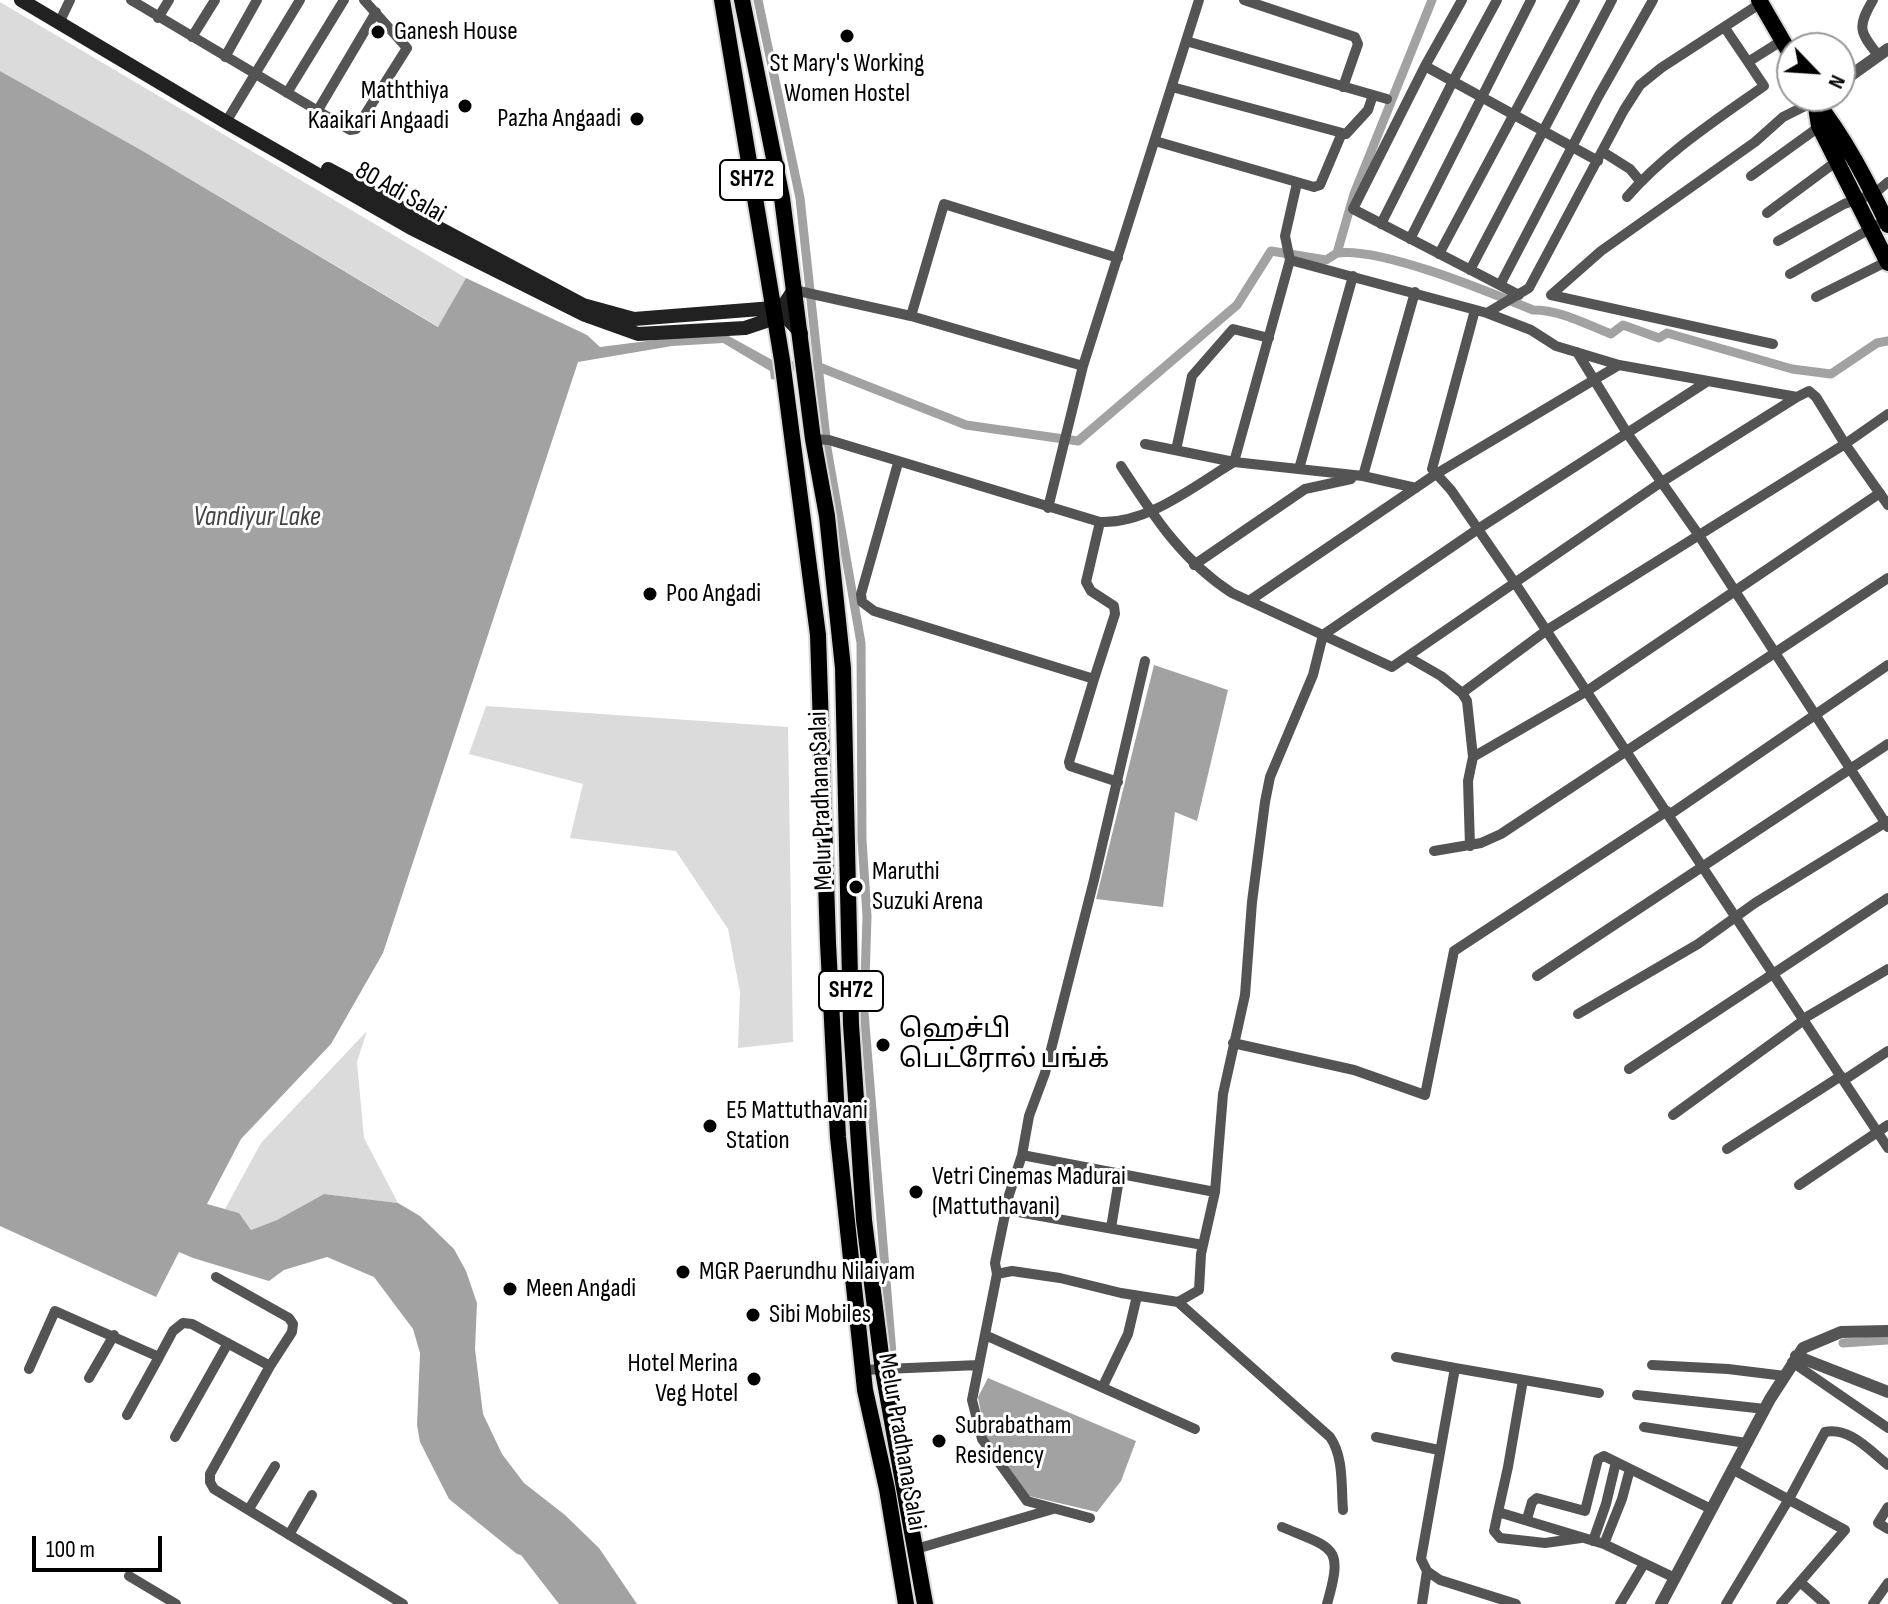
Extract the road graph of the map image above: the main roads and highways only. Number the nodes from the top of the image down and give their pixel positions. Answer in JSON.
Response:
{"nodes":[{"id":1,"x":21,"y":0,"type":"edge"},
{"id":2,"x":37,"y":0,"type":"edge"},
{"id":3,"x":722,"y":0,"type":"edge"},
{"id":4,"x":742,"y":0,"type":"edge"},
{"id":5,"x":1760,"y":2,"type":"edge"},
{"id":6,"x":60,"y":18,"type":"junction"},
{"id":7,"x":1778,"y":32,"type":"edge"},
{"id":8,"x":1821,"y":112,"type":"edge"},
{"id":9,"x":228,"y":119,"type":"junction"},
{"id":10,"x":1843,"y":156,"type":"junction"},
{"id":11,"x":1887,"y":223,"type":"edge"},
{"id":12,"x":1888,"y":262,"type":"edge"},
{"id":13,"x":769,"y":281,"type":"junction"},
{"id":14,"x":798,"y":290,"type":"junction"},
{"id":15,"x":744,"y":312,"type":"junction"},
{"id":16,"x":776,"y":313,"type":"junction"},
{"id":17,"x":745,"y":328,"type":"junction"},
{"id":18,"x":801,"y":333,"type":"junction"},
{"id":19,"x":782,"y":359,"type":"junction"},
{"id":20,"x":906,"y":1604,"type":"edge"},
{"id":21,"x":925,"y":1604,"type":"edge"}],
"edges":[{"from":1,"to":6,"type":"main road","name":"80 Adi Salai"},
{"from":2,"to":6,"type":"main road","name":"80 Adi Salai"},
{"from":3,"to":13,"type":"main road","name":"Melur Pradhana Salai","number":"SH72"},
{"from":4,"to":14,"type":"main road","name":"Melur Pradhana Salai","number":"SH72"},
{"from":5,"to":7,"type":"main road"},
{"from":6,"to":9,"type":"main road","name":"80 Adi Salai"},
{"from":8,"to":10,"type":"main road"},
{"from":9,"to":15,"type":"main road","name":"80 Adi Salai"},
{"from":9,"to":17,"type":"main road","name":"80 Adi Salai"},
{"from":10,"to":11,"type":"main road"},
{"from":10,"to":12,"type":"main road"},
{"from":13,"to":15,"type":"main road"},
{"from":13,"to":16,"type":"main road","name":"Melur Pradhana Salai","number":"SH72"},
{"from":14,"to":16,"type":"main road"},
{"from":14,"to":18,"type":"main road","name":"Melur Pradhana Salai","number":"SH72"},
{"from":15,"to":16,"type":"main road","name":"80 Adi Salai"},
{"from":16,"to":17,"type":"main road","name":"80 Adi Salai"},
{"from":16,"to":18,"type":"main road"},
{"from":16,"to":19,"type":"main road","name":"Melur Pradhana Salai","number":"SH72"},
{"from":17,"to":19,"type":"main road"},
{"from":18,"to":21,"type":"main road","name":"Melur Pradhana Salai","number":"SH72"},
{"from":19,"to":20,"type":"main road","name":"Melur Pradhana Salai","number":"SH72"}]}
